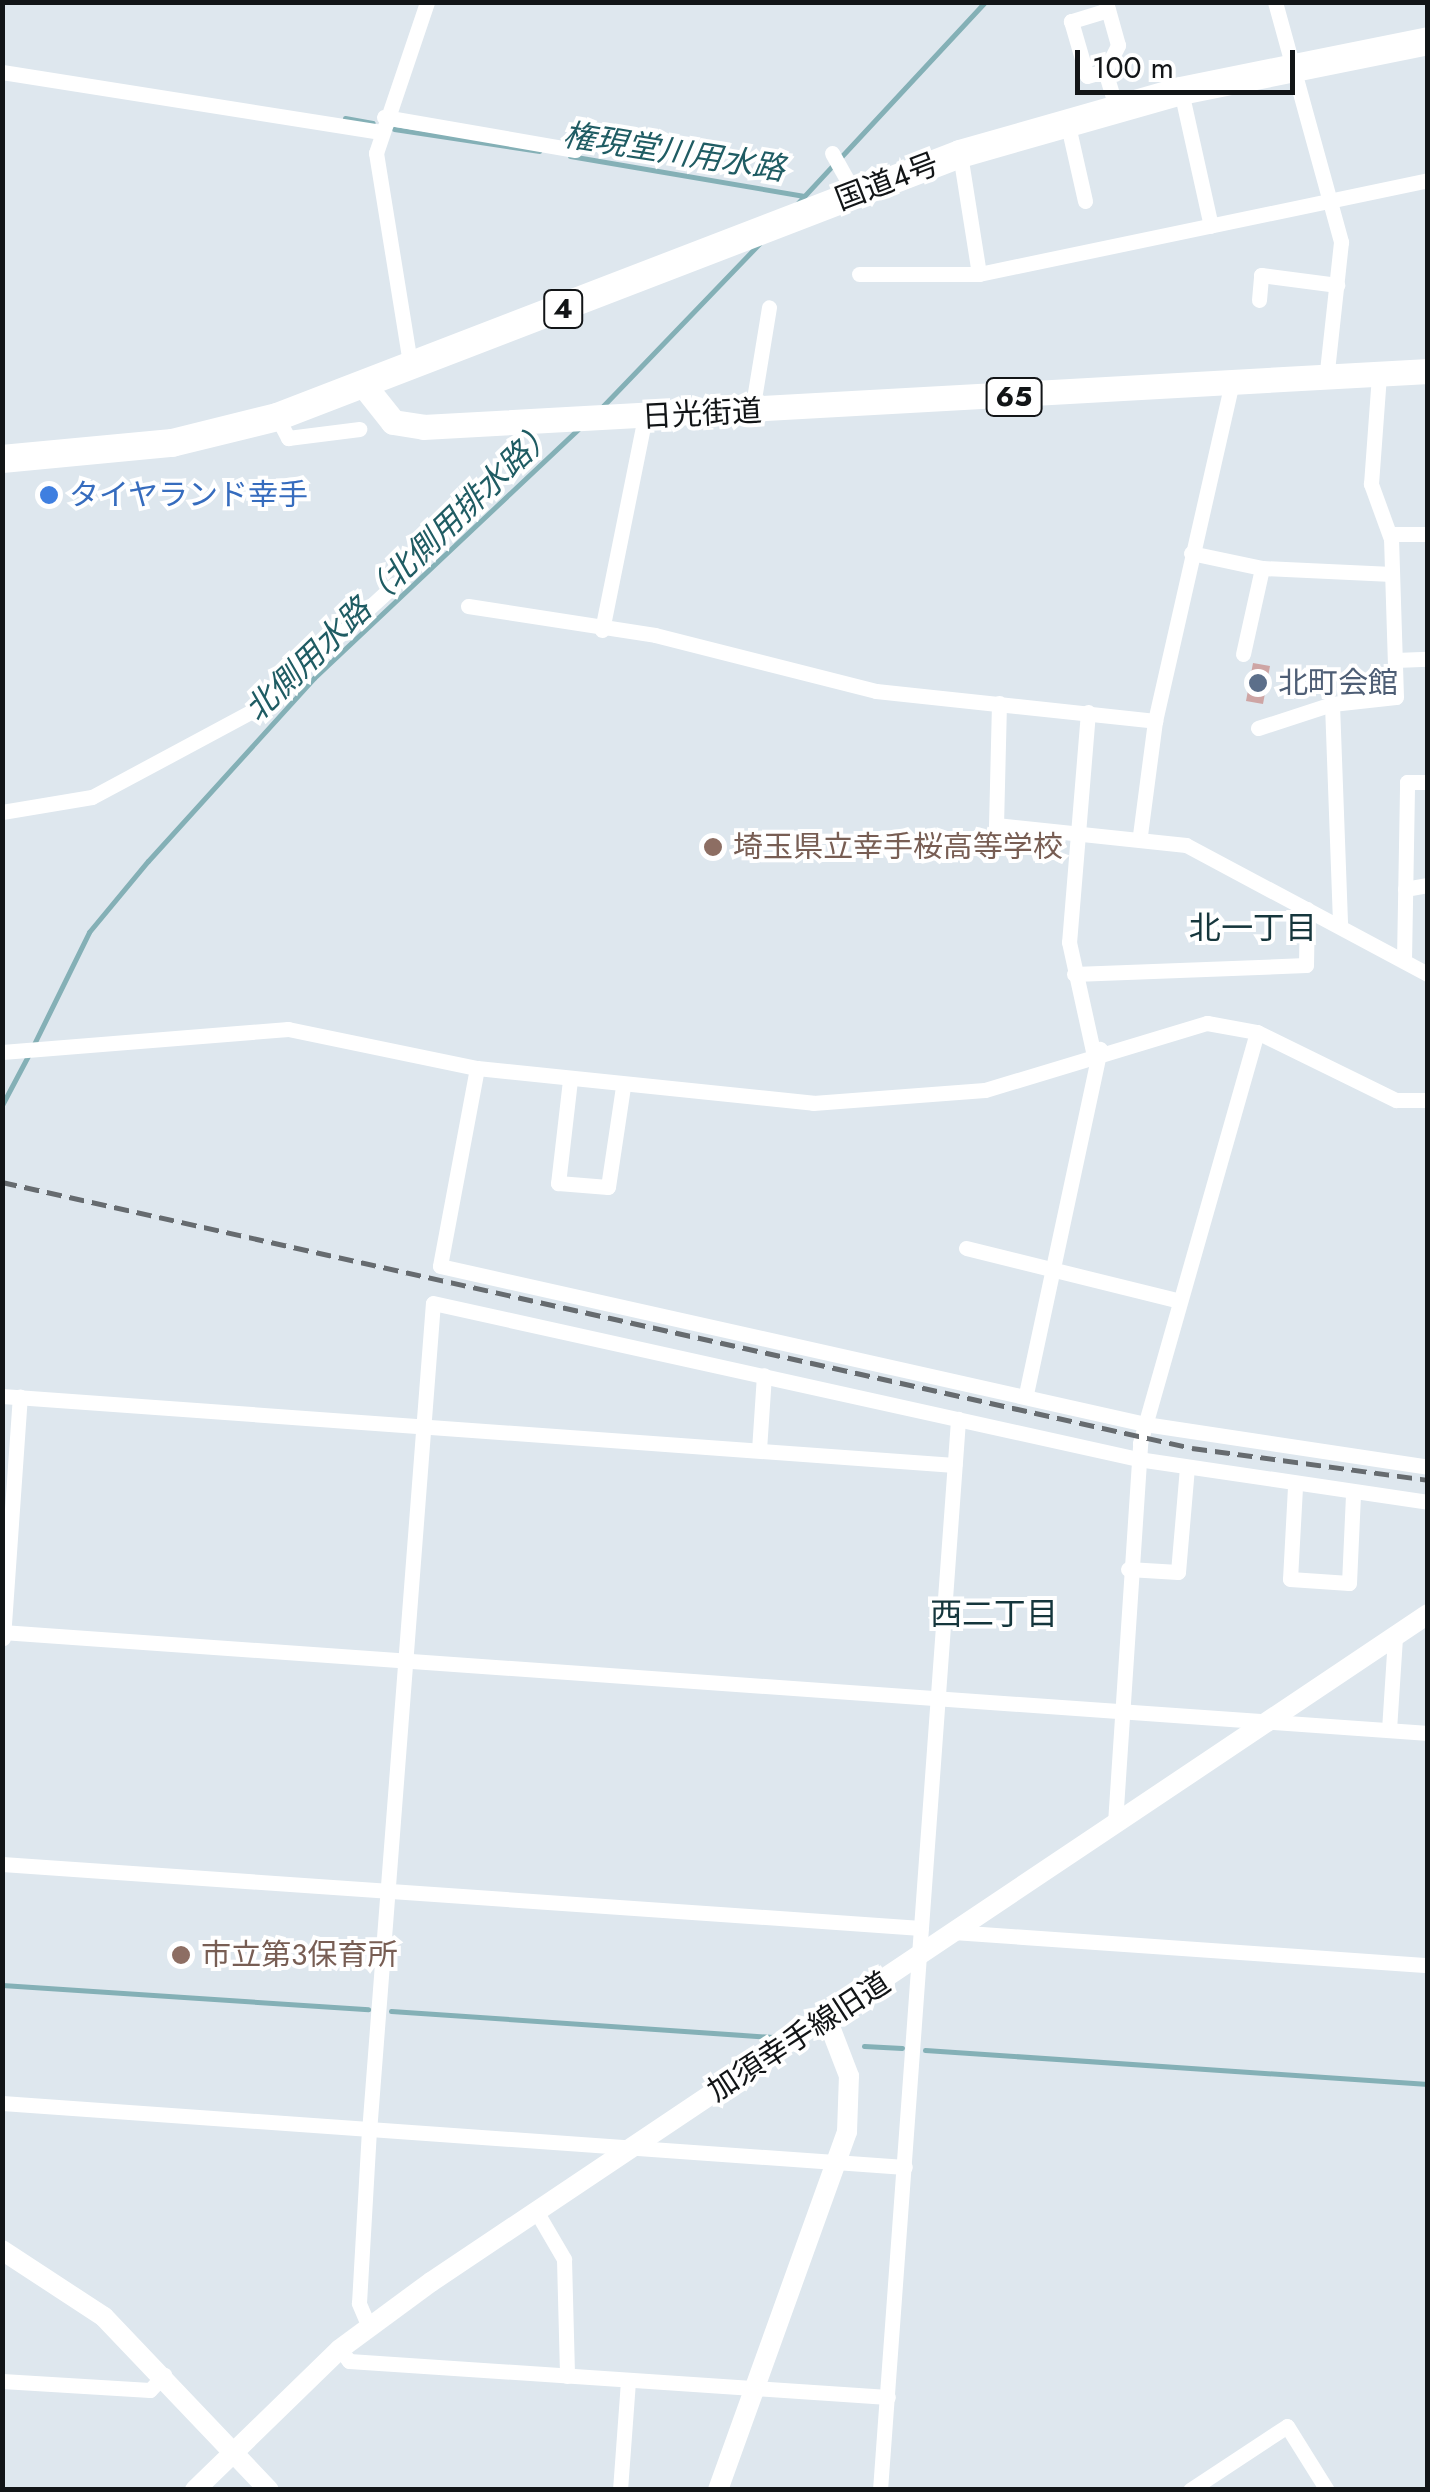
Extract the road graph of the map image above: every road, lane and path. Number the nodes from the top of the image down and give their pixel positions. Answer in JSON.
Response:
{"nodes":[{"id":1,"x":428,"y":2,"type":"edge"},
{"id":2,"x":1275,"y":2,"type":"edge"},
{"id":3,"x":1107,"y":6,"type":"edge"},
{"id":4,"x":1428,"y":42,"type":"edge"},
{"id":5,"x":1292,"y":67,"type":"junction"},
{"id":6,"x":1105,"y":71,"type":"junction"},
{"id":7,"x":2,"y":72,"type":"edge"},
{"id":8,"x":1181,"y":91,"type":"junction"},
{"id":9,"x":1116,"y":107,"type":"junction"},
{"id":10,"x":1067,"y":120,"type":"junction"},
{"id":11,"x":381,"y":125,"type":"junction"},
{"id":12,"x":575,"y":150,"type":"dead end"},
{"id":13,"x":832,"y":152,"type":"dead end"},
{"id":14,"x":960,"y":154,"type":"junction"},
{"id":15,"x":1428,"y":180,"type":"edge"},
{"id":16,"x":855,"y":194,"type":"junction"},
{"id":17,"x":1085,"y":201,"type":"dead end"},
{"id":18,"x":1330,"y":202,"type":"junction"},
{"id":19,"x":1211,"y":226,"type":"junction"},
{"id":20,"x":858,"y":274,"type":"dead end"},
{"id":21,"x":979,"y":274,"type":"junction"},
{"id":22,"x":1336,"y":285,"type":"junction"},
{"id":23,"x":1260,"y":300,"type":"dead end"},
{"id":24,"x":770,"y":307,"type":"dead end"},
{"id":25,"x":411,"y":369,"type":"junction"},
{"id":26,"x":1428,"y":371,"type":"edge"},
{"id":27,"x":1379,"y":374,"type":"junction"},
{"id":28,"x":1326,"y":379,"type":"junction"},
{"id":29,"x":1231,"y":386,"type":"junction"},
{"id":30,"x":366,"y":388,"type":"junction"},
{"id":31,"x":752,"y":412,"type":"junction"},
{"id":32,"x":277,"y":417,"type":"junction"},
{"id":33,"x":645,"y":417,"type":"junction"},
{"id":34,"x":359,"y":429,"type":"dead end"},
{"id":35,"x":2,"y":459,"type":"edge"},
{"id":36,"x":1390,"y":534,"type":"junction"},
{"id":37,"x":1428,"y":534,"type":"edge"},
{"id":38,"x":1192,"y":553,"type":"junction"},
{"id":39,"x":1262,"y":568,"type":"junction"},
{"id":40,"x":1392,"y":574,"type":"junction"},
{"id":41,"x":396,"y":584,"type":"dead end"},
{"id":42,"x":468,"y":606,"type":"dead end"},
{"id":43,"x":602,"y":630,"type":"junction"},
{"id":44,"x":1243,"y":654,"type":"dead end"},
{"id":45,"x":1428,"y":659,"type":"edge"},
{"id":46,"x":1395,"y":660,"type":"junction"},
{"id":47,"x":999,"y":703,"type":"junction"},
{"id":48,"x":1332,"y":704,"type":"junction"},
{"id":49,"x":1088,"y":712,"type":"junction"},
{"id":50,"x":1155,"y":721,"type":"junction"},
{"id":51,"x":1258,"y":728,"type":"dead end"},
{"id":52,"x":1428,"y":782,"type":"edge"},
{"id":53,"x":2,"y":812,"type":"edge"},
{"id":54,"x":1077,"y":830,"type":"junction"},
{"id":55,"x":1140,"y":835,"type":"junction"},
{"id":56,"x":1428,"y":885,"type":"edge"},
{"id":57,"x":1405,"y":888,"type":"junction"},
{"id":58,"x":1308,"y":909,"type":"junction"},
{"id":59,"x":1340,"y":926,"type":"junction"},
{"id":60,"x":1404,"y":960,"type":"junction"},
{"id":61,"x":1074,"y":974,"type":"junction"},
{"id":62,"x":1428,"y":974,"type":"edge"},
{"id":63,"x":1257,"y":1032,"type":"junction"},
{"id":64,"x":1096,"y":1050,"type":"junction"},
{"id":65,"x":2,"y":1052,"type":"edge"},
{"id":66,"x":477,"y":1068,"type":"junction"},
{"id":67,"x":570,"y":1080,"type":"junction"},
{"id":68,"x":624,"y":1087,"type":"junction"},
{"id":69,"x":1428,"y":1100,"type":"edge"},
{"id":70,"x":966,"y":1248,"type":"dead end"},
{"id":71,"x":1056,"y":1269,"type":"junction"},
{"id":72,"x":1176,"y":1300,"type":"junction"},
{"id":73,"x":764,"y":1375,"type":"junction"},
{"id":74,"x":1026,"y":1394,"type":"junction"},
{"id":75,"x":2,"y":1396,"type":"edge"},
{"id":76,"x":20,"y":1397,"type":"junction"},
{"id":77,"x":958,"y":1418,"type":"junction"},
{"id":78,"x":1145,"y":1424,"type":"junction"},
{"id":79,"x":419,"y":1425,"type":"junction"},
{"id":80,"x":759,"y":1450,"type":"junction"},
{"id":81,"x":1138,"y":1459,"type":"junction"},
{"id":82,"x":955,"y":1465,"type":"junction"},
{"id":83,"x":1428,"y":1466,"type":"edge"},
{"id":84,"x":1186,"y":1468,"type":"junction"},
{"id":85,"x":1295,"y":1487,"type":"junction"},
{"id":86,"x":1353,"y":1494,"type":"junction"},
{"id":87,"x":1428,"y":1502,"type":"edge"},
{"id":88,"x":1128,"y":1569,"type":"junction"},
{"id":89,"x":1428,"y":1614,"type":"edge"},
{"id":90,"x":3,"y":1634,"type":"edge"},
{"id":91,"x":1394,"y":1636,"type":"junction"},
{"id":92,"x":404,"y":1659,"type":"junction"},
{"id":93,"x":938,"y":1696,"type":"junction"},
{"id":94,"x":1122,"y":1711,"type":"junction"},
{"id":95,"x":1266,"y":1722,"type":"junction"},
{"id":96,"x":1389,"y":1730,"type":"junction"},
{"id":97,"x":1428,"y":1733,"type":"edge"},
{"id":98,"x":1115,"y":1823,"type":"junction"},
{"id":99,"x":2,"y":1864,"type":"edge"},
{"id":100,"x":387,"y":1892,"type":"junction"},
{"id":101,"x":922,"y":1928,"type":"junction"},
{"id":102,"x":952,"y":1932,"type":"junction"},
{"id":103,"x":917,"y":1959,"type":"junction"},
{"id":104,"x":1428,"y":1965,"type":"edge"},
{"id":105,"x":828,"y":2018,"type":"junction"},
{"id":106,"x":2,"y":2103,"type":"edge"},
{"id":107,"x":369,"y":2132,"type":"junction"},
{"id":108,"x":630,"y":2148,"type":"junction"},
{"id":109,"x":840,"y":2161,"type":"junction"},
{"id":110,"x":905,"y":2167,"type":"junction"},
{"id":111,"x":536,"y":2212,"type":"junction"},
{"id":112,"x":2,"y":2250,"type":"edge"},
{"id":113,"x":369,"y":2327,"type":"junction"},
{"id":114,"x":340,"y":2350,"type":"junction"},
{"id":115,"x":164,"y":2375,"type":"junction"},
{"id":116,"x":567,"y":2376,"type":"junction"},
{"id":117,"x":628,"y":2380,"type":"junction"},
{"id":118,"x":2,"y":2381,"type":"edge"},
{"id":119,"x":753,"y":2388,"type":"junction"},
{"id":120,"x":888,"y":2398,"type":"junction"},
{"id":121,"x":231,"y":2447,"type":"junction"},
{"id":122,"x":1194,"y":2488,"type":"edge"},
{"id":123,"x":195,"y":2490,"type":"edge"},
{"id":124,"x":269,"y":2490,"type":"edge"},
{"id":125,"x":620,"y":2490,"type":"edge"},
{"id":126,"x":718,"y":2490,"type":"edge"},
{"id":127,"x":880,"y":2490,"type":"edge"},
{"id":128,"x":1327,"y":2490,"type":"edge"}],
"edges":[{"from":1,"to":11,"type":"street"},
{"from":2,"to":5,"type":"street"},
{"from":3,"to":6,"type":"street"},
{"from":3,"to":6,"type":"street"},
{"from":4,"to":5,"type":"highway","name":"国道4号","number":"4"},
{"from":5,"to":8,"type":"highway","name":"国道4号","number":"4"},
{"from":5,"to":18,"type":"street"},
{"from":6,"to":9,"type":"street"},
{"from":7,"to":11,"type":"street"},
{"from":8,"to":9,"type":"highway","name":"国道4号","number":"4"},
{"from":8,"to":19,"type":"street"},
{"from":9,"to":10,"type":"highway","name":"国道4号","number":"4"},
{"from":10,"to":14,"type":"highway","name":"国道4号","number":"4"},
{"from":10,"to":17,"type":"street"},
{"from":11,"to":12,"type":"street"},
{"from":11,"to":25,"type":"street"},
{"from":13,"to":16,"type":"street"},
{"from":14,"to":16,"type":"highway","name":"国道4号","number":"4"},
{"from":14,"to":21,"type":"street"},
{"from":15,"to":18,"type":"street"},
{"from":16,"to":25,"type":"highway","name":"国道4号","number":"4"},
{"from":18,"to":19,"type":"street"},
{"from":18,"to":22,"type":"street"},
{"from":19,"to":21,"type":"street"},
{"from":20,"to":21,"type":"street"},
{"from":22,"to":23,"type":"street"},
{"from":22,"to":28,"type":"street"},
{"from":24,"to":31,"type":"street"},
{"from":25,"to":30,"type":"highway","name":"国道4号","number":"4"},
{"from":26,"to":27,"type":"main road","name":"日光街道","number":"65"},
{"from":27,"to":28,"type":"main road","name":"日光街道","number":"65"},
{"from":27,"to":36,"type":"street"},
{"from":28,"to":29,"type":"main road","name":"日光街道","number":"65"},
{"from":29,"to":31,"type":"main road","name":"日光街道","number":"65"},
{"from":29,"to":38,"type":"street"},
{"from":30,"to":32,"type":"highway","number":"4"},
{"from":30,"to":33,"type":"main road","name":"日光街道","number":"65"},
{"from":31,"to":33,"type":"main road","name":"日光街道","number":"65"},
{"from":32,"to":34,"type":"street"},
{"from":32,"to":35,"type":"highway","number":"4"},
{"from":33,"to":43,"type":"street"},
{"from":36,"to":37,"type":"street"},
{"from":36,"to":40,"type":"street"},
{"from":38,"to":39,"type":"street"},
{"from":38,"to":50,"type":"street"},
{"from":39,"to":40,"type":"street"},
{"from":39,"to":44,"type":"street"},
{"from":40,"to":46,"type":"street"},
{"from":41,"to":53,"type":"street"},
{"from":42,"to":43,"type":"street"},
{"from":43,"to":47,"type":"street"},
{"from":45,"to":46,"type":"street"},
{"from":46,"to":48,"type":"street"},
{"from":47,"to":49,"type":"street"},
{"from":47,"to":54,"type":"street"},
{"from":48,"to":51,"type":"street"},
{"from":48,"to":59,"type":"street"},
{"from":49,"to":50,"type":"street"},
{"from":49,"to":54,"type":"street"},
{"from":50,"to":55,"type":"street"},
{"from":52,"to":57,"type":"street"},
{"from":54,"to":55,"type":"street"},
{"from":54,"to":61,"type":"street"},
{"from":55,"to":58,"type":"street"},
{"from":56,"to":57,"type":"street"},
{"from":57,"to":60,"type":"street"},
{"from":58,"to":59,"type":"street"},
{"from":58,"to":61,"type":"street"},
{"from":59,"to":60,"type":"street"},
{"from":60,"to":62,"type":"street"},
{"from":61,"to":64,"type":"street"},
{"from":63,"to":64,"type":"street"},
{"from":63,"to":69,"type":"street"},
{"from":63,"to":72,"type":"street"},
{"from":64,"to":68,"type":"street"},
{"from":64,"to":71,"type":"street"},
{"from":65,"to":66,"type":"street"},
{"from":66,"to":67,"type":"street"},
{"from":66,"to":74,"type":"street"},
{"from":67,"to":68,"type":"street"},
{"from":67,"to":68,"type":"street"},
{"from":70,"to":71,"type":"street"},
{"from":71,"to":72,"type":"street"},
{"from":71,"to":74,"type":"street"},
{"from":72,"to":78,"type":"street"},
{"from":73,"to":77,"type":"street"},
{"from":73,"to":79,"type":"street"},
{"from":73,"to":80,"type":"street"},
{"from":74,"to":78,"type":"street"},
{"from":75,"to":76,"type":"street"},
{"from":76,"to":79,"type":"street"},
{"from":76,"to":90,"type":"street"},
{"from":77,"to":81,"type":"street"},
{"from":77,"to":82,"type":"street"},
{"from":78,"to":81,"type":"street"},
{"from":78,"to":83,"type":"street"},
{"from":79,"to":80,"type":"street"},
{"from":79,"to":92,"type":"street"},
{"from":80,"to":82,"type":"street"},
{"from":81,"to":84,"type":"street"},
{"from":81,"to":88,"type":"street"},
{"from":82,"to":93,"type":"street"},
{"from":84,"to":85,"type":"street"},
{"from":84,"to":88,"type":"street"},
{"from":85,"to":86,"type":"street"},
{"from":85,"to":86,"type":"street"},
{"from":86,"to":87,"type":"street"},
{"from":88,"to":94,"type":"street"},
{"from":89,"to":91,"type":"street","name":"加須幸手線旧道"},
{"from":90,"to":92,"type":"street"},
{"from":91,"to":95,"type":"street","name":"加須幸手線旧道"},
{"from":91,"to":96,"type":"street"},
{"from":92,"to":93,"type":"street"},
{"from":92,"to":100,"type":"street"},
{"from":93,"to":94,"type":"street"},
{"from":93,"to":101,"type":"street"},
{"from":94,"to":95,"type":"street"},
{"from":94,"to":98,"type":"street"},
{"from":95,"to":96,"type":"street"},
{"from":95,"to":98,"type":"street","name":"加須幸手線旧道"},
{"from":96,"to":97,"type":"street"},
{"from":98,"to":102,"type":"street","name":"加須幸手線旧道"},
{"from":99,"to":100,"type":"street"},
{"from":100,"to":101,"type":"street"},
{"from":100,"to":107,"type":"street"},
{"from":101,"to":103,"type":"street"},
{"from":102,"to":103,"type":"street","name":"加須幸手線旧道"},
{"from":102,"to":104,"type":"street"},
{"from":103,"to":105,"type":"street","name":"加須幸手線旧道"},
{"from":103,"to":110,"type":"street"},
{"from":105,"to":108,"type":"street","name":"加須幸手線旧道"},
{"from":105,"to":109,"type":"street"},
{"from":106,"to":107,"type":"street"},
{"from":107,"to":108,"type":"street"},
{"from":107,"to":113,"type":"street"},
{"from":108,"to":109,"type":"street"},
{"from":108,"to":111,"type":"street","name":"加須幸手線旧道"},
{"from":109,"to":110,"type":"street"},
{"from":109,"to":119,"type":"street"},
{"from":110,"to":120,"type":"street"},
{"from":111,"to":113,"type":"street","name":"加須幸手線旧道"},
{"from":111,"to":116,"type":"street"},
{"from":112,"to":115,"type":"street"},
{"from":113,"to":114,"type":"street","name":"加須幸手線旧道"},
{"from":114,"to":116,"type":"street"},
{"from":114,"to":121,"type":"street","name":"加須幸手線旧道"},
{"from":115,"to":118,"type":"street"},
{"from":115,"to":121,"type":"street"},
{"from":116,"to":117,"type":"street"},
{"from":117,"to":119,"type":"street"},
{"from":117,"to":125,"type":"street"},
{"from":119,"to":120,"type":"street"},
{"from":119,"to":126,"type":"street"},
{"from":120,"to":127,"type":"street"},
{"from":121,"to":123,"type":"street","name":"加須幸手線旧道"},
{"from":121,"to":124,"type":"street"},
{"from":122,"to":128,"type":"street"}]}
